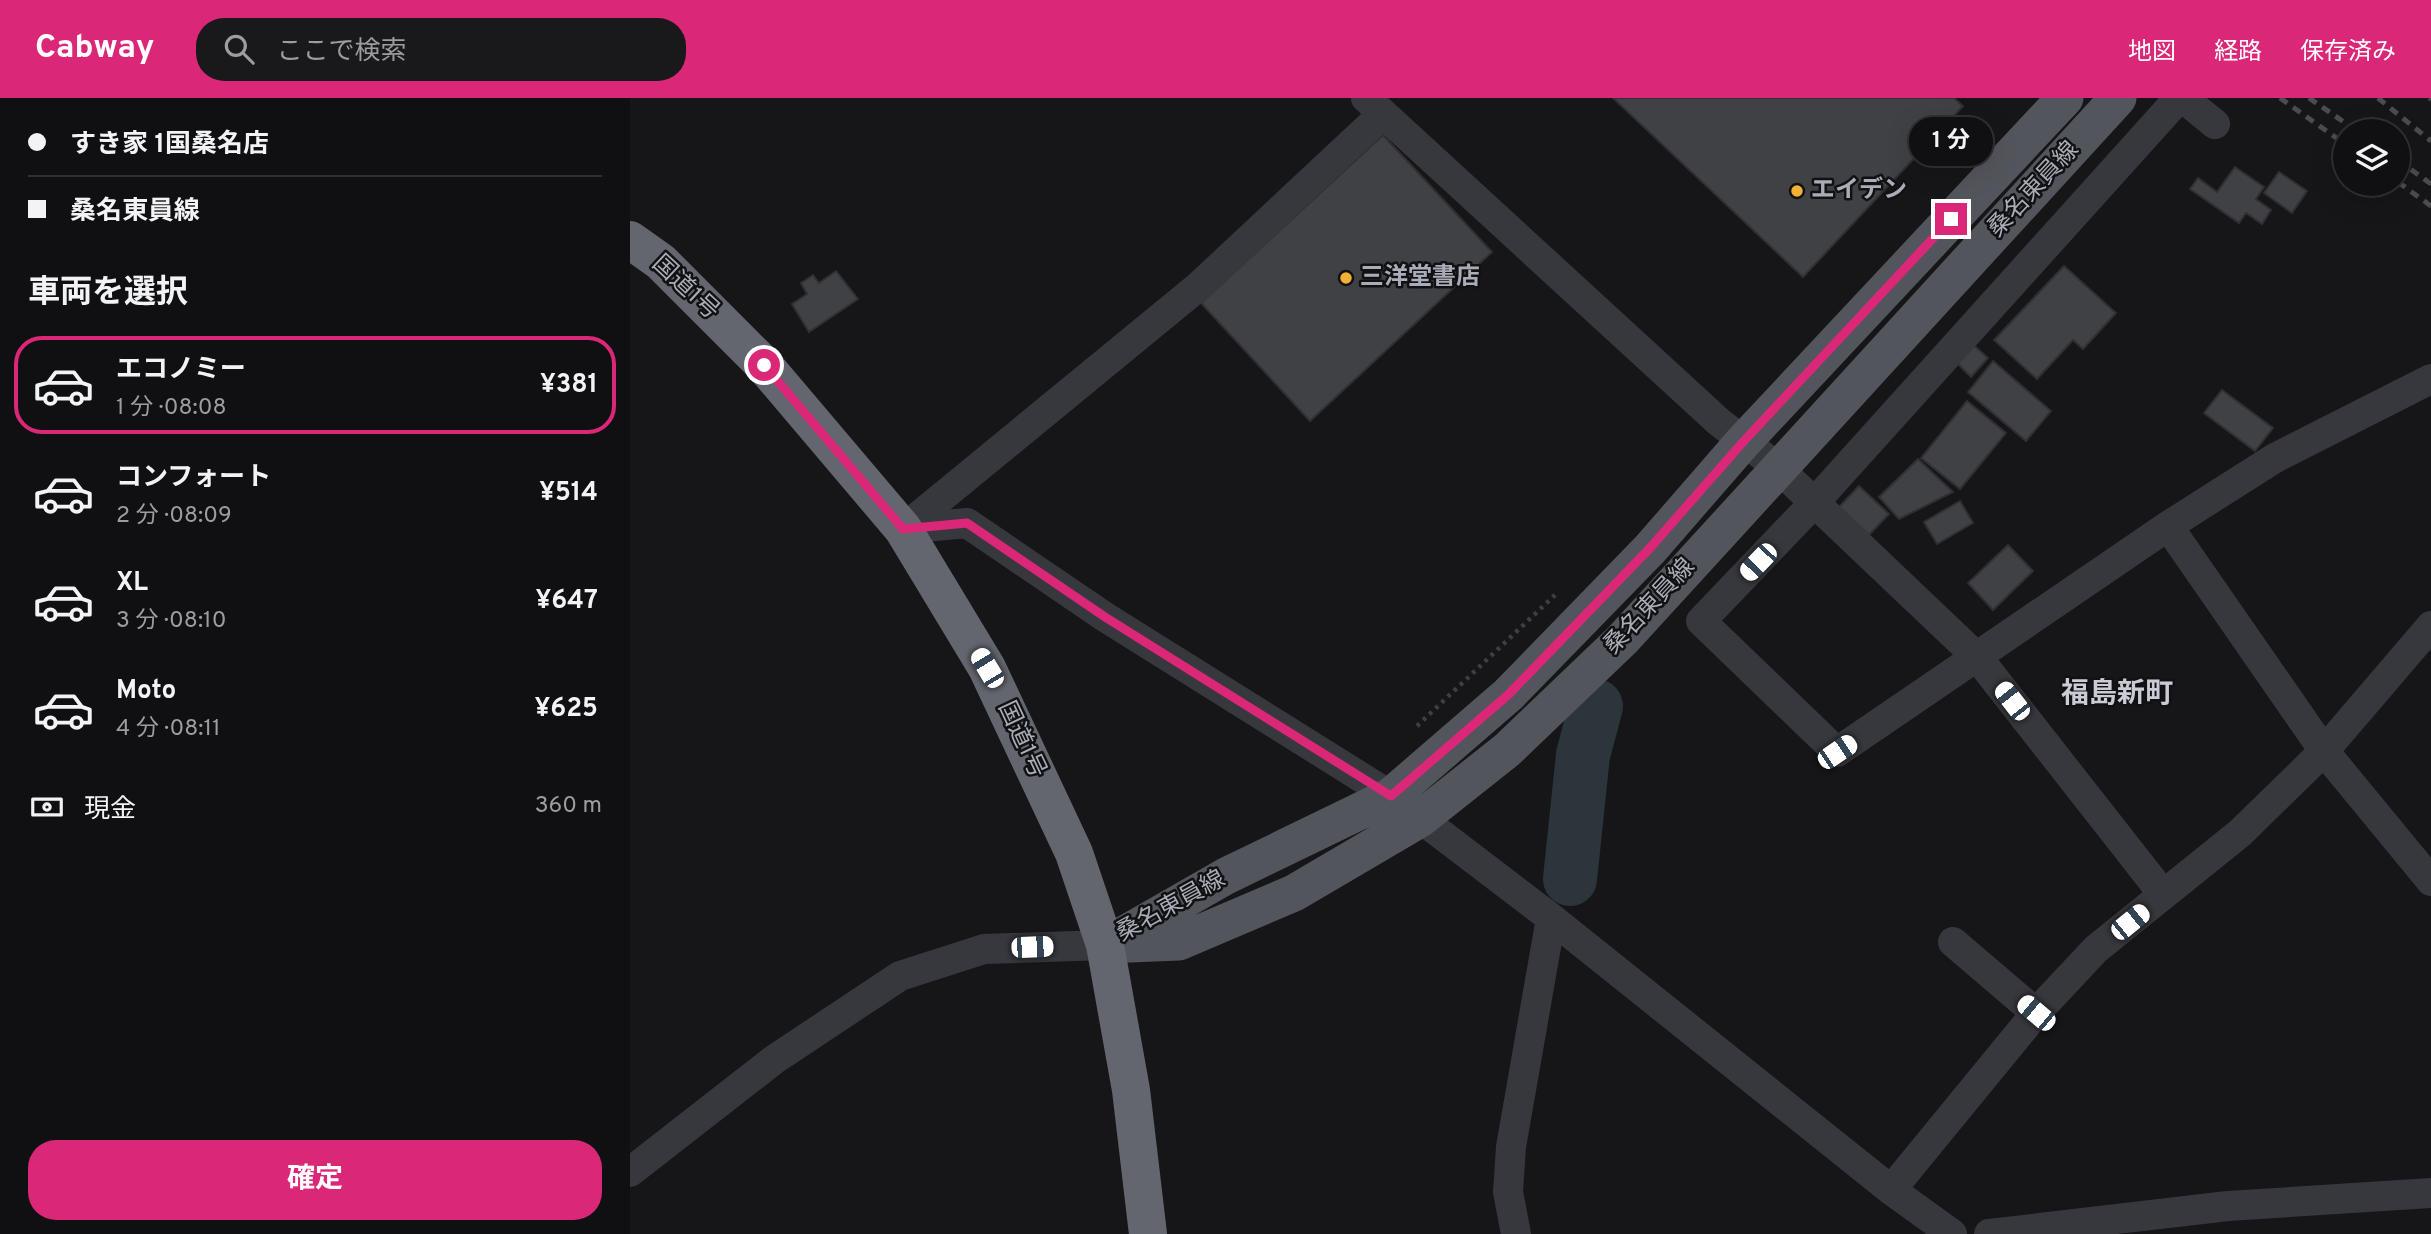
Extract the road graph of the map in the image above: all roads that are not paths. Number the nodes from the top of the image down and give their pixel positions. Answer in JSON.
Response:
{"nodes":[{"id":1,"x":2064,"y":98,"type":"edge"},
{"id":2,"x":2118,"y":98,"type":"edge"},
{"id":3,"x":2181,"y":98,"type":"edge"},
{"id":4,"x":1374,"y":106,"type":"edge"},
{"id":5,"x":2215,"y":124,"type":"dead end"},
{"id":6,"x":630,"y":240,"type":"edge"},
{"id":7,"x":2431,"y":379,"type":"edge"},
{"id":8,"x":1743,"y":442,"type":"junction"},
{"id":9,"x":1777,"y":467,"type":"junction"},
{"id":10,"x":1814,"y":503,"type":"junction"},
{"id":11,"x":2168,"y":526,"type":"junction"},
{"id":12,"x":903,"y":529,"type":"junction"},
{"id":13,"x":2431,"y":626,"type":"edge"},
{"id":14,"x":1978,"y":658,"type":"junction"},
{"id":15,"x":2324,"y":751,"type":"junction"},
{"id":16,"x":1391,"y":796,"type":"junction"},
{"id":17,"x":1420,"y":819,"type":"junction"},
{"id":18,"x":2431,"y":881,"type":"edge"},
{"id":19,"x":2163,"y":894,"type":"junction"},
{"id":20,"x":1551,"y":918,"type":"junction"},
{"id":21,"x":1953,"y":942,"type":"dead end"},
{"id":22,"x":1105,"y":945,"type":"junction"},
{"id":23,"x":2036,"y":1013,"type":"junction"},
{"id":24,"x":630,"y":1172,"type":"edge"},
{"id":25,"x":1891,"y":1190,"type":"junction"},
{"id":26,"x":2431,"y":1193,"type":"edge"},
{"id":27,"x":1148,"y":1234,"type":"edge"},
{"id":28,"x":1516,"y":1234,"type":"edge"},
{"id":29,"x":1952,"y":1234,"type":"edge"},
{"id":30,"x":1989,"y":1234,"type":"edge"}],
"edges":[{"from":1,"to":8,"type":"main road","name":"桑名東員線"},
{"from":2,"to":9,"type":"main road","name":"桑名東員線"},
{"from":3,"to":5,"type":"street"},
{"from":3,"to":10,"type":"street"},
{"from":4,"to":8,"type":"street"},
{"from":4,"to":12,"type":"street"},
{"from":6,"to":12,"type":"highway","name":"国道1号"},
{"from":7,"to":11,"type":"street"},
{"from":8,"to":9,"type":"street"},
{"from":8,"to":16,"type":"main road","name":"桑名東員線"},
{"from":9,"to":10,"type":"street"},
{"from":9,"to":17,"type":"main road","name":"桑名東員線"},
{"from":10,"to":14,"type":"street"},
{"from":10,"to":14,"type":"street"},
{"from":11,"to":14,"type":"street"},
{"from":11,"to":15,"type":"street"},
{"from":12,"to":16,"type":"street"},
{"from":12,"to":22,"type":"highway","name":"国道1号"},
{"from":13,"to":15,"type":"street"},
{"from":14,"to":19,"type":"street"},
{"from":15,"to":18,"type":"street"},
{"from":15,"to":19,"type":"street"},
{"from":16,"to":17,"type":"street"},
{"from":16,"to":22,"type":"main road","name":"桑名東員線"},
{"from":17,"to":20,"type":"street"},
{"from":17,"to":22,"type":"main road","name":"桑名東員線"},
{"from":19,"to":23,"type":"street"},
{"from":20,"to":25,"type":"street"},
{"from":20,"to":28,"type":"street"},
{"from":21,"to":23,"type":"street"},
{"from":22,"to":24,"type":"street"},
{"from":22,"to":27,"type":"highway","name":"国道1号"},
{"from":23,"to":25,"type":"street"},
{"from":25,"to":29,"type":"street"},
{"from":26,"to":30,"type":"street"}]}
